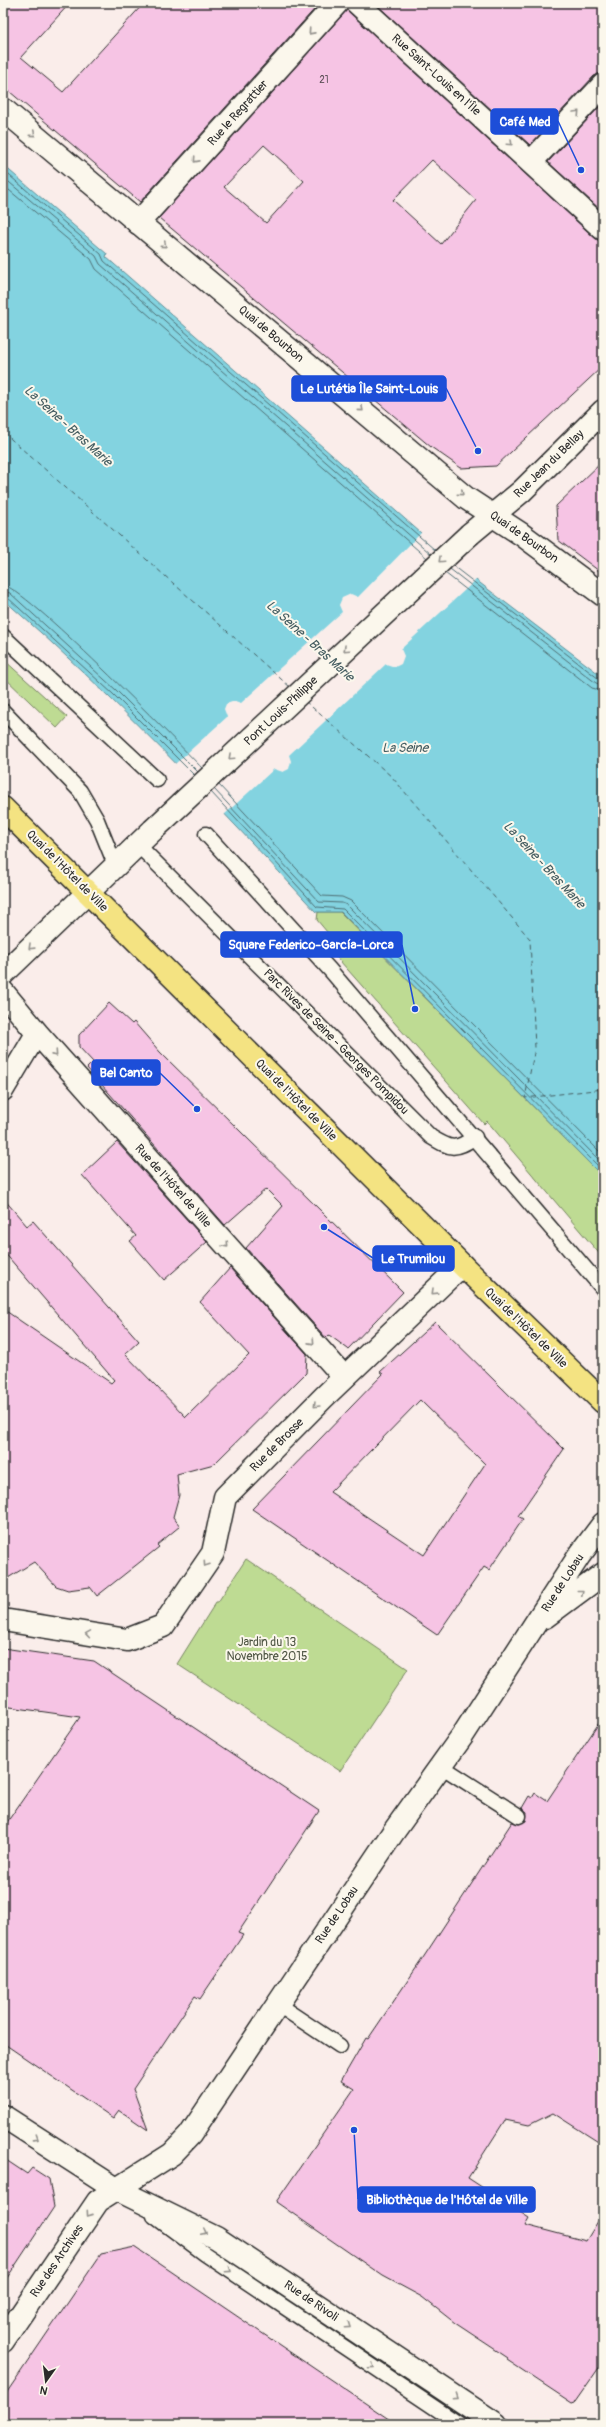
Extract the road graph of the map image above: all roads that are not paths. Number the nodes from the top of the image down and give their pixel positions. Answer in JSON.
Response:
{"nodes":[{"id":1,"x":337,"y":3,"type":"edge"},
{"id":2,"x":357,"y":3,"type":"edge"},
{"id":3,"x":603,"y":85,"type":"edge"},
{"id":4,"x":3,"y":109,"type":"edge"},
{"id":5,"x":531,"y":162,"type":"junction"},
{"id":6,"x":138,"y":223,"type":"junction"},
{"id":7,"x":603,"y":229,"type":"edge"},
{"id":8,"x":603,"y":411,"type":"edge"},
{"id":9,"x":492,"y":515,"type":"junction"},
{"id":10,"x":603,"y":595,"type":"edge"},
{"id":11,"x":3,"y":636,"type":"edge"},
{"id":12,"x":3,"y":711,"type":"edge"},
{"id":13,"x":157,"y":780,"type":"dead end"},
{"id":14,"x":3,"y":808,"type":"edge"},
{"id":15,"x":206,"y":834,"type":"dead end"},
{"id":16,"x":146,"y":838,"type":"junction"},
{"id":17,"x":116,"y":867,"type":"junction"},
{"id":18,"x":88,"y":892,"type":"junction"},
{"id":19,"x":3,"y":974,"type":"edge"},
{"id":20,"x":3,"y":992,"type":"edge"},
{"id":21,"x":37,"y":1033,"type":"junction"},
{"id":22,"x":3,"y":1090,"type":"edge"},
{"id":23,"x":474,"y":1137,"type":"junction"},
{"id":24,"x":462,"y":1265,"type":"junction"},
{"id":25,"x":603,"y":1289,"type":"edge"},
{"id":26,"x":344,"y":1377,"type":"junction"},
{"id":27,"x":597,"y":1396,"type":"edge"},
{"id":28,"x":603,"y":1416,"type":"edge"},
{"id":29,"x":603,"y":1524,"type":"edge"},
{"id":30,"x":603,"y":1574,"type":"edge"},
{"id":31,"x":3,"y":1620,"type":"edge"},
{"id":32,"x":537,"y":1622,"type":"junction"},
{"id":33,"x":441,"y":1766,"type":"junction"},
{"id":34,"x":519,"y":1816,"type":"dead end"},
{"id":35,"x":277,"y":2004,"type":"junction"},
{"id":36,"x":340,"y":2046,"type":"dead end"},
{"id":37,"x":3,"y":2116,"type":"edge"},
{"id":38,"x":118,"y":2190,"type":"junction"},
{"id":39,"x":3,"y":2341,"type":"edge"},
{"id":40,"x":459,"y":2424,"type":"edge"},
{"id":41,"x":496,"y":2424,"type":"edge"}],
"edges":[{"from":1,"to":6,"type":"street","name":"Rue le Regrattier","one_way":true},
{"from":2,"to":5,"type":"street","name":"Rue Saint-Louis en l'Île","one_way":true},
{"from":5,"to":3,"type":"street","one_way":true},
{"from":4,"to":6,"type":"street","name":"Quai de Bourbon","one_way":true},
{"from":5,"to":7,"type":"street","name":"Rue Saint-Louis en l'Île"},
{"from":6,"to":9,"type":"street","name":"Quai de Bourbon","one_way":true},
{"from":8,"to":9,"type":"street","name":"Rue Jean du Bellay"},
{"from":9,"to":10,"type":"street","name":"Quai de Bourbon"},
{"from":9,"to":16,"type":"street","name":"Pont Louis-Philippe","one_way":true,"bridge":true},
{"from":11,"to":13,"type":"lane"},
{"from":12,"to":17,"type":"lane"},
{"from":14,"to":18,"type":"main road","name":"Quai de l'Hôtel de Ville"},
{"from":15,"to":23,"type":"lane"},
{"from":16,"to":17,"type":"street","name":"Pont Louis-Philippe"},
{"from":16,"to":23,"type":"lane","name":"Parc Rives de Seine - Georges Pompidou"},
{"from":17,"to":18,"type":"street","name":"Pont Louis-Philippe"},
{"from":18,"to":19,"type":"street","name":"Pont Louis-Philippe","one_way":true},
{"from":18,"to":24,"type":"main road","name":"Quai de l'Hôtel de Ville"},
{"from":20,"to":21,"type":"street","name":"Rue de l'Hôtel de Ville"},
{"from":21,"to":22,"type":"street"},
{"from":21,"to":26,"type":"street","name":"Rue de l'Hôtel de Ville","one_way":true},
{"from":23,"to":25,"type":"lane"},
{"from":24,"to":26,"type":"street","name":"Rue de Brosse","one_way":true},
{"from":24,"to":27,"type":"main road","name":"Quai de l'Hôtel de Ville"},
{"from":26,"to":31,"type":"street","name":"Rue de Brosse","one_way":true},
{"from":27,"to":28,"type":"main road","name":"Quai de l'Hôtel de Ville"},
{"from":29,"to":32,"type":"street","name":"Rue de Lobau"},
{"from":32,"to":30,"type":"street","name":"Rue de Lobau","one_way":true},
{"from":32,"to":33,"type":"street","name":"Rue de Lobau"},
{"from":33,"to":34,"type":"lane"},
{"from":33,"to":35,"type":"street","name":"Rue de Lobau"},
{"from":35,"to":36,"type":"lane"},
{"from":35,"to":38,"type":"street","name":"Rue de Lobau"},
{"from":37,"to":38,"type":"street","name":"Rue de Rivoli","one_way":true},
{"from":38,"to":39,"type":"street","name":"Rue des Archives","one_way":true},
{"from":38,"to":40,"type":"lane","name":"Rue de Rivoli","one_way":true},
{"from":38,"to":41,"type":"street","name":"Rue de Rivoli","one_way":true}]}
